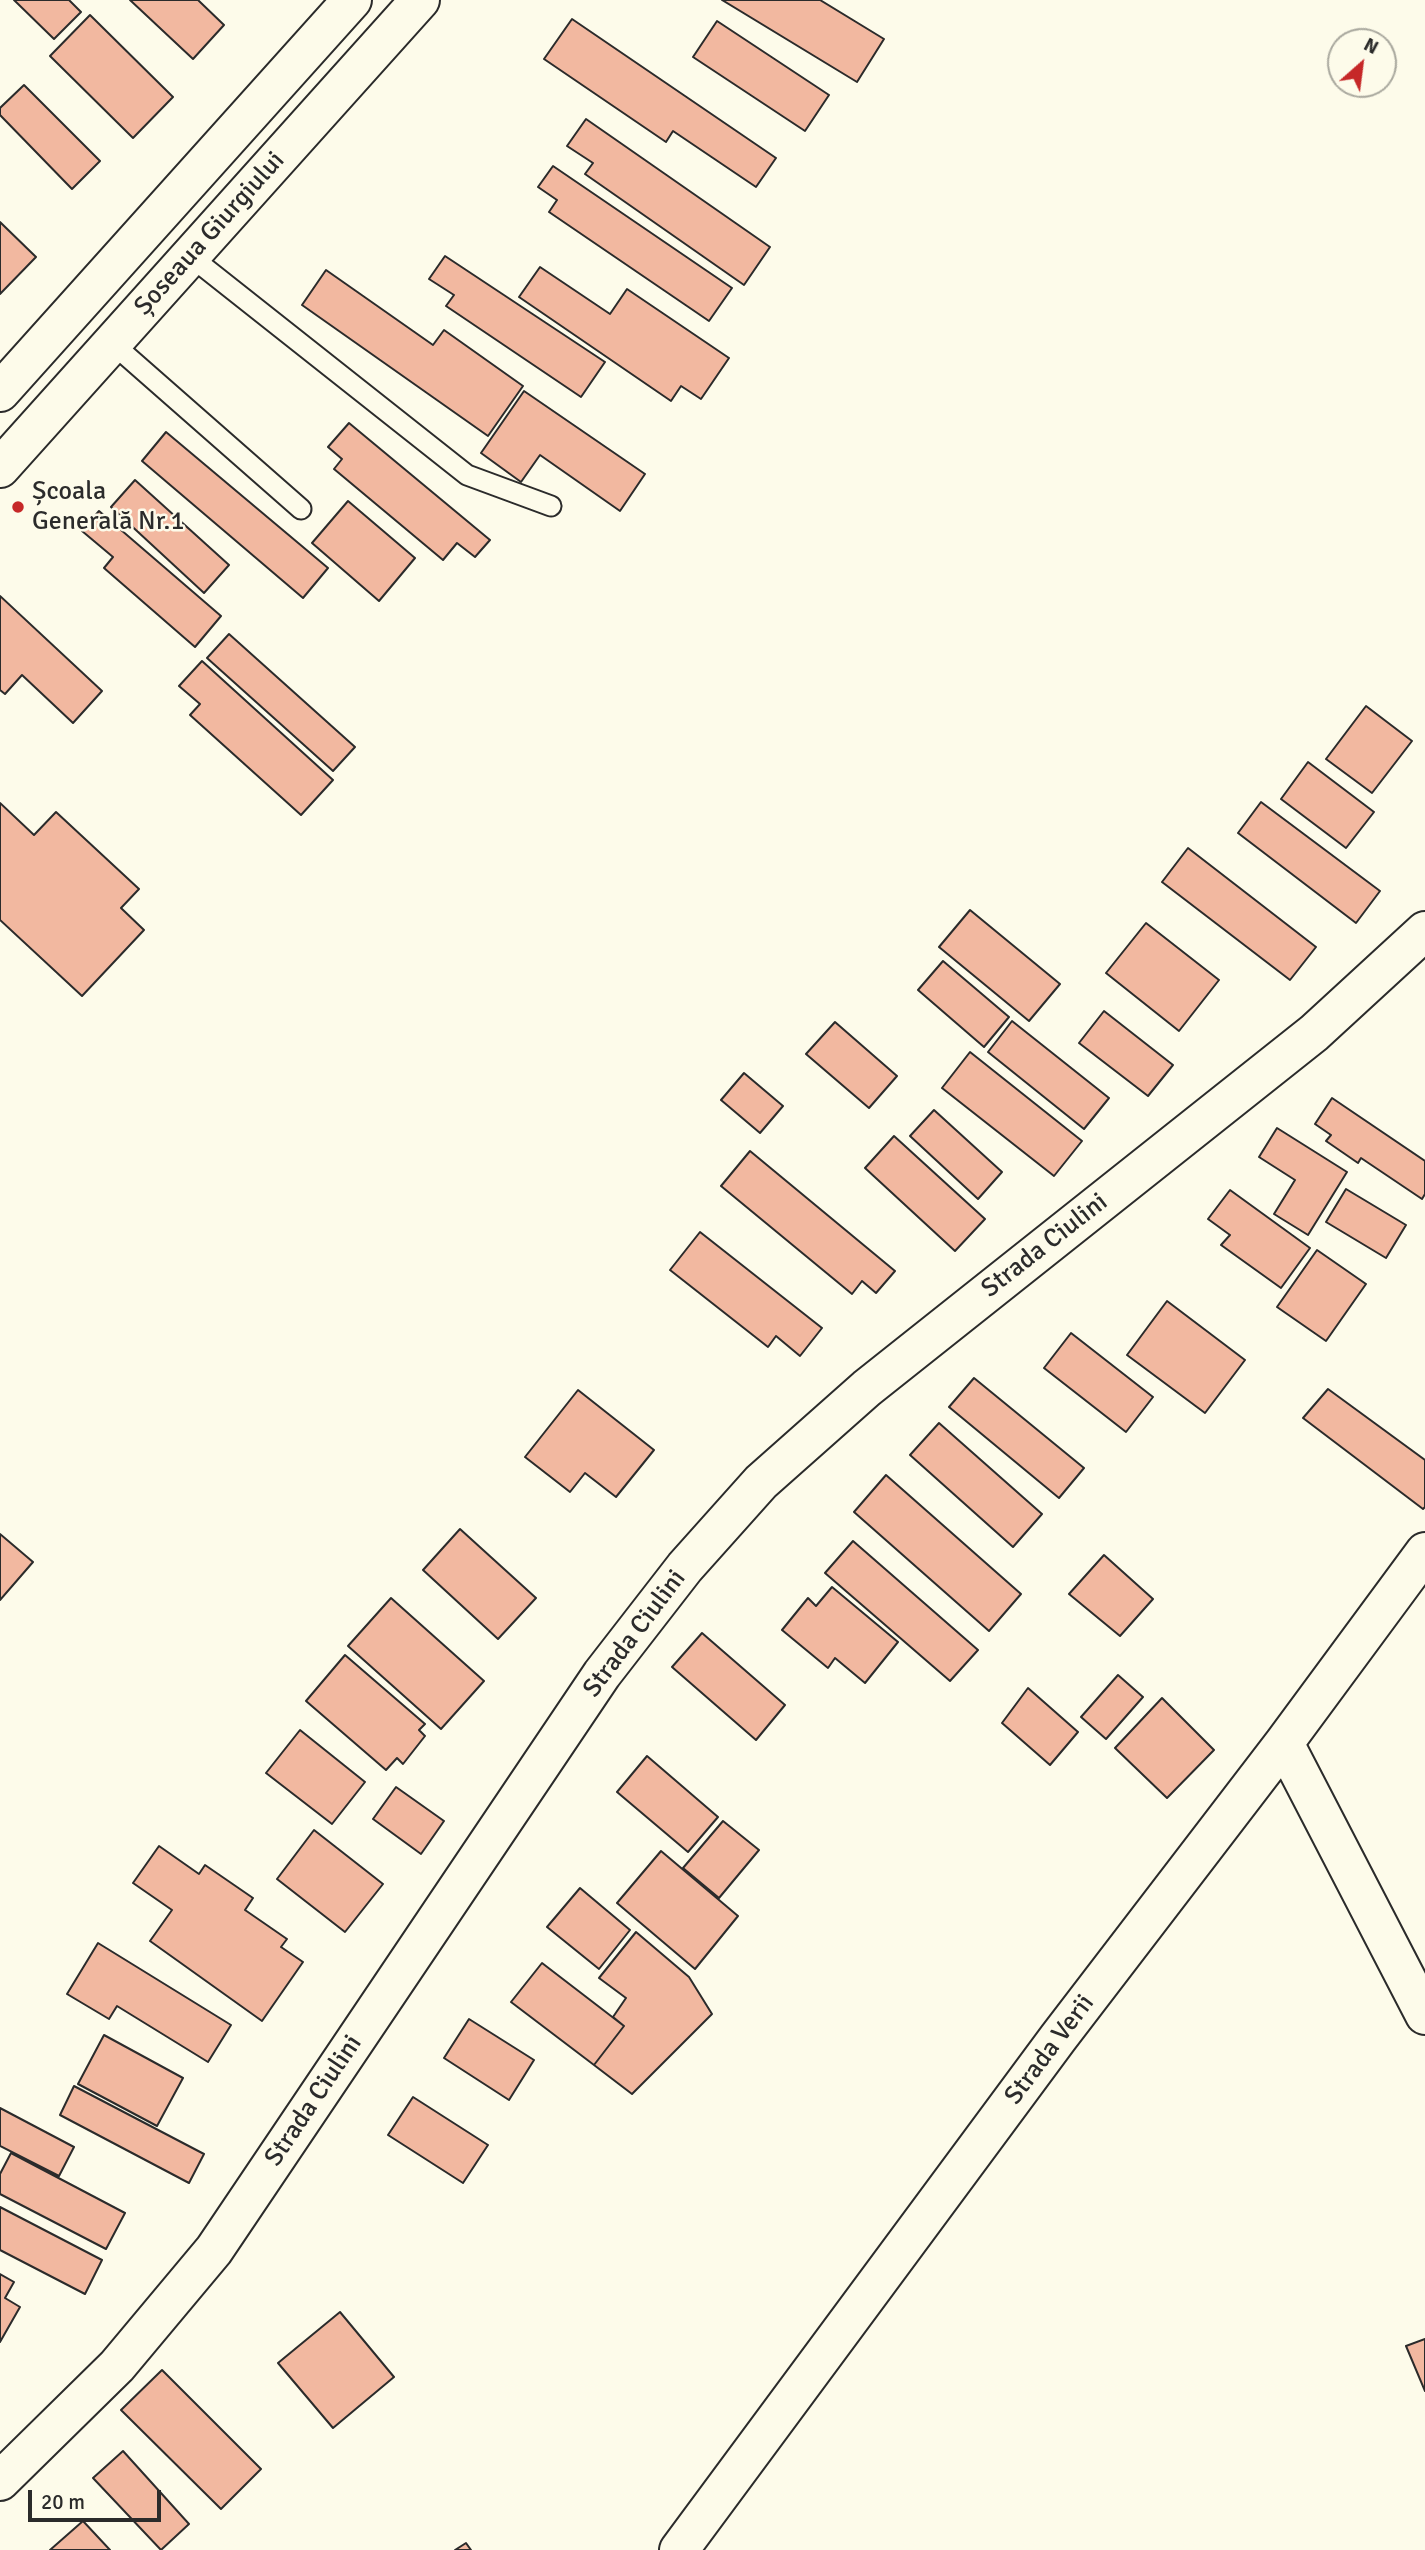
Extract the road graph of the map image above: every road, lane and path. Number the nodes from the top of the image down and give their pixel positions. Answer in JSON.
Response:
{"nodes":[{"id":1,"x":352,"y":0,"type":"edge"},
{"id":2,"x":420,"y":0,"type":"edge"},
{"id":3,"x":190,"y":256,"type":"junction"},
{"id":4,"x":112,"y":343,"type":"junction"},
{"id":5,"x":0,"y":392,"type":"edge"},
{"id":6,"x":0,"y":468,"type":"edge"},
{"id":7,"x":551,"y":506,"type":"dead end"},
{"id":8,"x":301,"y":509,"type":"dead end"},
{"id":9,"x":1425,"y":931,"type":"edge"},
{"id":10,"x":1425,"y":1552,"type":"edge"},
{"id":11,"x":1284,"y":1743,"type":"junction"},
{"id":12,"x":1425,"y":2015,"type":"edge"},
{"id":13,"x":0,"y":2481,"type":"edge"},
{"id":14,"x":679,"y":2550,"type":"edge"}],
"edges":[{"from":1,"to":5,"type":"main road","name":"Șoseaua Giurgiului"},
{"from":2,"to":3,"type":"main road","name":"Șoseaua Giurgiului"},
{"from":3,"to":4,"type":"main road","name":"Șoseaua Giurgiului"},
{"from":3,"to":7,"type":"lane"},
{"from":4,"to":6,"type":"main road","name":"Șoseaua Giurgiului"},
{"from":4,"to":8,"type":"lane"},
{"from":9,"to":13,"type":"main road","name":"Strada Ciulini"},
{"from":10,"to":11,"type":"main road","name":"Strada Verii"},
{"from":11,"to":12,"type":"main road"},
{"from":11,"to":14,"type":"main road","name":"Strada Verii"}]}
